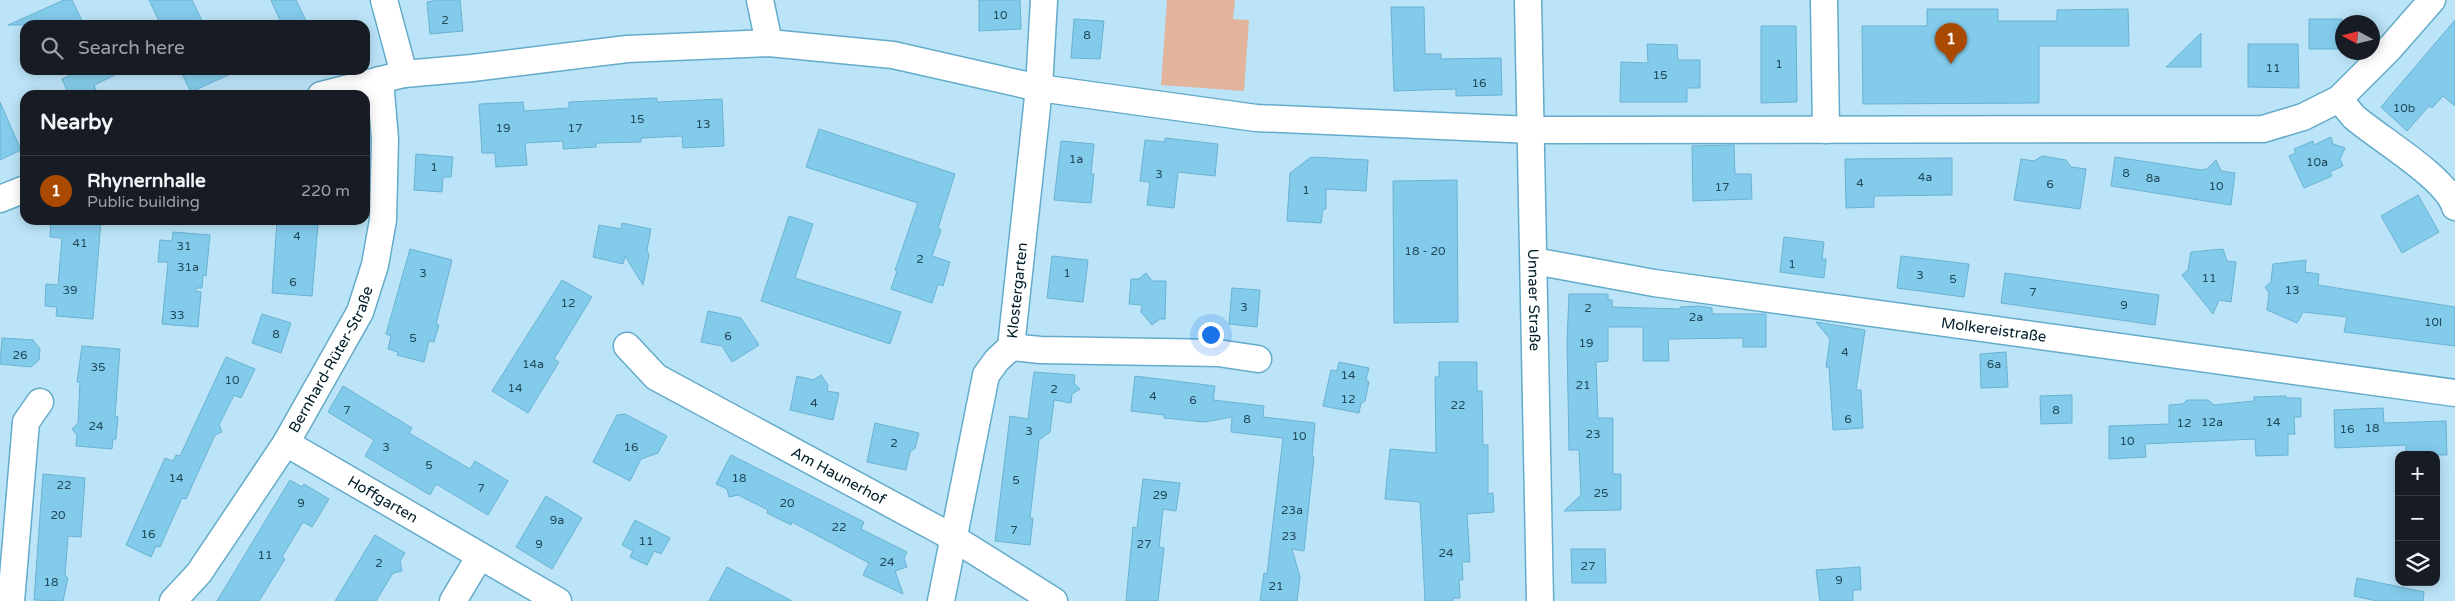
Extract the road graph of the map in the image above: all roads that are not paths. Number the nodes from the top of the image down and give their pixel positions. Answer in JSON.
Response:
{"nodes":[{"id":1,"x":384,"y":0,"type":"edge"},
{"id":2,"x":760,"y":0,"type":"edge"},
{"id":3,"x":1044,"y":0,"type":"edge"},
{"id":4,"x":1528,"y":0,"type":"edge"},
{"id":5,"x":1824,"y":0,"type":"edge"},
{"id":6,"x":2432,"y":0,"type":"edge"},
{"id":7,"x":769,"y":43,"type":"junction"},
{"id":8,"x":392,"y":77,"type":"junction"},
{"id":9,"x":1039,"y":88,"type":"junction"},
{"id":10,"x":341,"y":90,"type":"edge"},
{"id":11,"x":2339,"y":99,"type":"junction"},
{"id":12,"x":1531,"y":130,"type":"junction"},
{"id":13,"x":1826,"y":130,"type":"junction"},
{"id":14,"x":20,"y":191,"type":"edge"},
{"id":15,"x":0,"y":199,"type":"edge"},
{"id":16,"x":2455,"y":207,"type":"edge"},
{"id":17,"x":1534,"y":261,"type":"junction"},
{"id":18,"x":627,"y":346,"type":"dead end"},
{"id":19,"x":1010,"y":347,"type":"junction"},
{"id":20,"x":1258,"y":359,"type":"dead end"},
{"id":21,"x":2455,"y":393,"type":"edge"},
{"id":22,"x":40,"y":402,"type":"dead end"},
{"id":23,"x":286,"y":443,"type":"junction"},
{"id":24,"x":952,"y":537,"type":"junction"},
{"id":25,"x":480,"y":556,"type":"junction"},
{"id":26,"x":11,"y":601,"type":"edge"},
{"id":27,"x":173,"y":601,"type":"edge"},
{"id":28,"x":453,"y":601,"type":"edge"},
{"id":29,"x":558,"y":601,"type":"edge"},
{"id":30,"x":941,"y":601,"type":"edge"},
{"id":31,"x":1054,"y":601,"type":"edge"},
{"id":32,"x":1540,"y":601,"type":"edge"}],
"edges":[{"from":1,"to":8,"type":"street","name":"Bernhard-Rüter-Straße"},
{"from":2,"to":7,"type":"street"},
{"from":3,"to":9,"type":"street","name":"Klostergarten"},
{"from":4,"to":12,"type":"street","name":"Unnaer Straße"},
{"from":5,"to":13,"type":"street"},
{"from":6,"to":11,"type":"street"},
{"from":7,"to":8,"type":"street"},
{"from":7,"to":9,"type":"street"},
{"from":8,"to":10,"type":"street"},
{"from":8,"to":23,"type":"street","name":"Bernhard-Rüter-Straße"},
{"from":9,"to":12,"type":"street"},
{"from":9,"to":19,"type":"street","name":"Klostergarten"},
{"from":11,"to":13,"type":"street"},
{"from":11,"to":16,"type":"street"},
{"from":12,"to":13,"type":"street"},
{"from":12,"to":17,"type":"street","name":"Unnaer Straße"},
{"from":14,"to":15,"type":"street"},
{"from":17,"to":21,"type":"street","name":"Molkereistraße"},
{"from":17,"to":32,"type":"street","name":"Unnaer Straße"},
{"from":18,"to":24,"type":"street","name":"Am Haunerhof"},
{"from":19,"to":20,"type":"street"},
{"from":19,"to":24,"type":"street","name":"Klostergarten"},
{"from":22,"to":26,"type":"street"},
{"from":23,"to":25,"type":"street","name":"Hoffgarten"},
{"from":23,"to":27,"type":"street","name":"Bernhard-Rüter-Straße"},
{"from":24,"to":30,"type":"street","name":"Klostergarten"},
{"from":24,"to":31,"type":"street","name":"Am Haunerhof"},
{"from":25,"to":28,"type":"street"},
{"from":25,"to":29,"type":"street","name":"Hoffgarten"}]}
